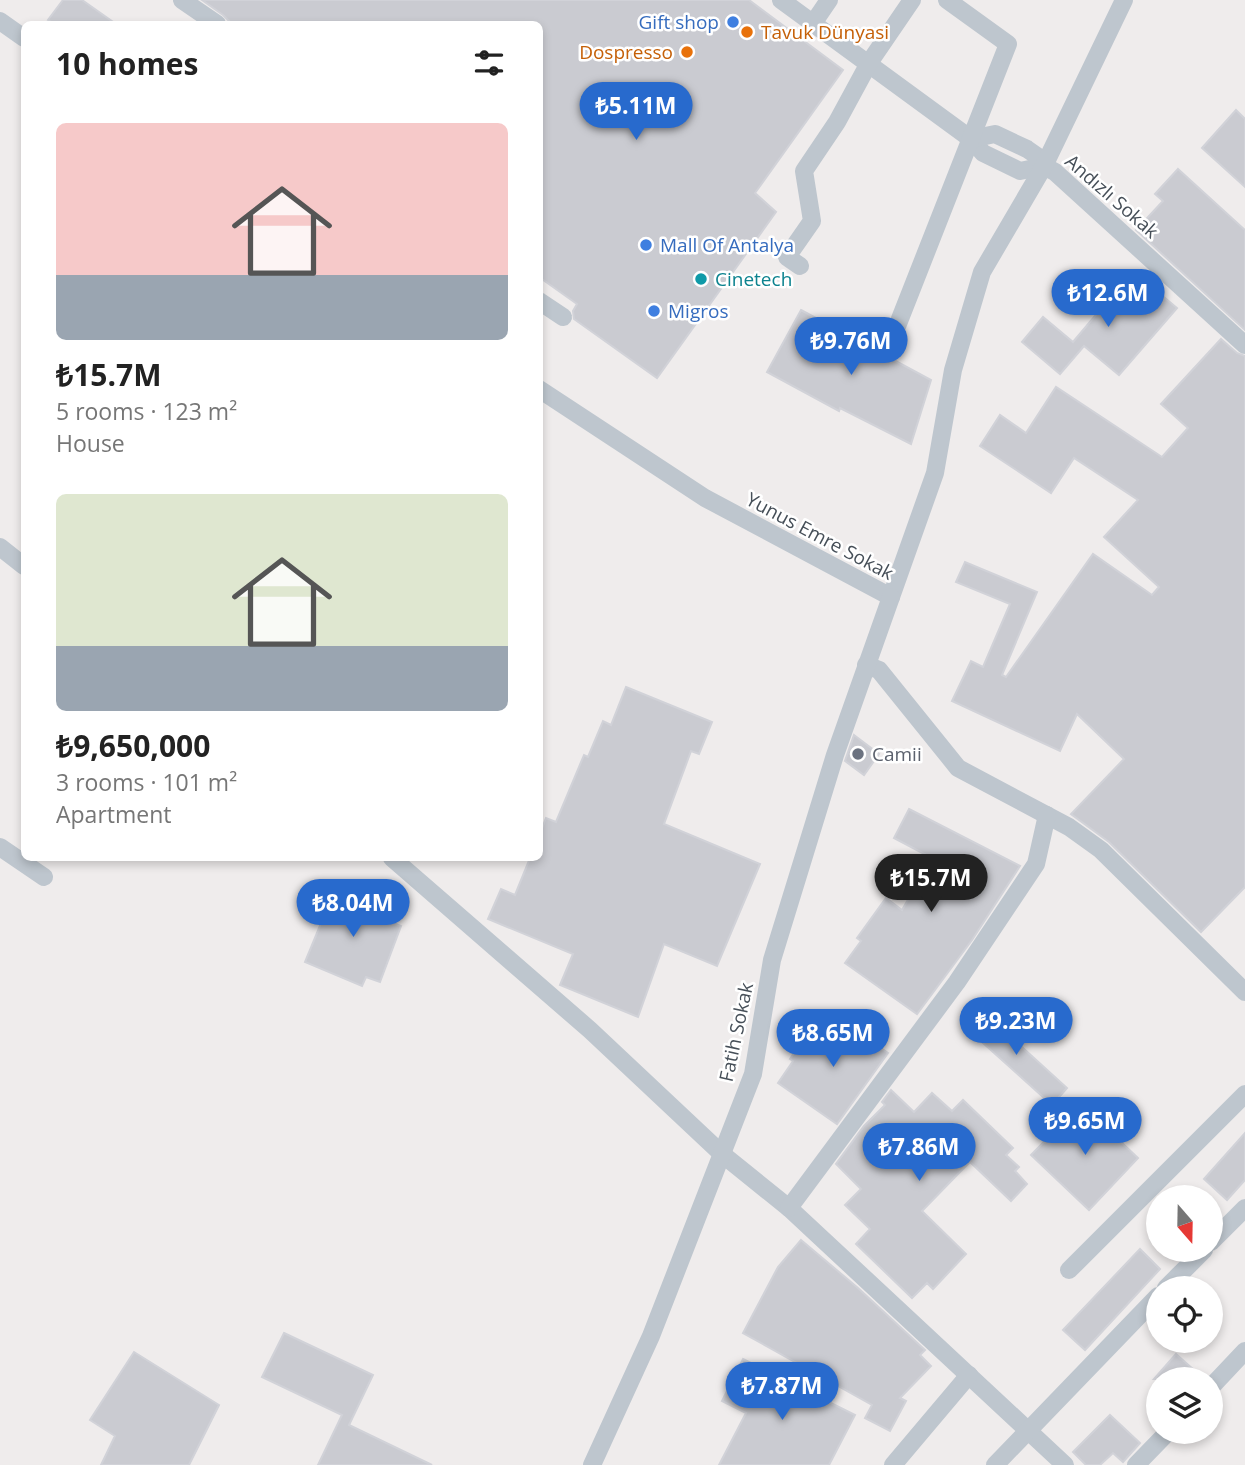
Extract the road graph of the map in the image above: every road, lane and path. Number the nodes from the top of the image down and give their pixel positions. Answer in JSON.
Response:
{"nodes":[{"id":1,"x":182,"y":0,"type":"edge"},
{"id":2,"x":781,"y":0,"type":"edge"},
{"id":3,"x":829,"y":0,"type":"edge"},
{"id":4,"x":912,"y":0,"type":"edge"},
{"id":5,"x":947,"y":0,"type":"edge"},
{"id":6,"x":1124,"y":0,"type":"edge"},
{"id":7,"x":0,"y":21,"type":"edge"},
{"id":8,"x":213,"y":21,"type":"edge"},
{"id":9,"x":814,"y":22,"type":"junction"},
{"id":10,"x":21,"y":36,"type":"edge"},
{"id":11,"x":869,"y":63,"type":"junction"},
{"id":12,"x":971,"y":139,"type":"junction"},
{"id":13,"x":1044,"y":166,"type":"junction"},
{"id":14,"x":800,"y":266,"type":"dead end"},
{"id":15,"x":543,"y":304,"type":"edge"},
{"id":16,"x":563,"y":317,"type":"dead end"},
{"id":17,"x":896,"y":329,"type":"dead end"},
{"id":18,"x":1245,"y":345,"type":"edge"},
{"id":19,"x":543,"y":392,"type":"edge"},
{"id":20,"x":0,"y":547,"type":"edge"},
{"id":21,"x":21,"y":564,"type":"edge"},
{"id":22,"x":891,"y":597,"type":"junction"},
{"id":23,"x":866,"y":664,"type":"junction"},
{"id":24,"x":1047,"y":815,"type":"junction"},
{"id":25,"x":0,"y":847,"type":"edge"},
{"id":26,"x":394,"y":861,"type":"edge"},
{"id":27,"x":44,"y":877,"type":"dead end"},
{"id":28,"x":1245,"y":992,"type":"edge"},
{"id":29,"x":1245,"y":1094,"type":"edge"},
{"id":30,"x":722,"y":1154,"type":"junction"},
{"id":31,"x":1245,"y":1208,"type":"edge"},
{"id":32,"x":789,"y":1209,"type":"junction"},
{"id":33,"x":1223,"y":1230,"type":"edge"},
{"id":34,"x":1192,"y":1262,"type":"edge"},
{"id":35,"x":1069,"y":1270,"type":"dead end"},
{"id":36,"x":1179,"y":1276,"type":"edge"},
{"id":37,"x":1146,"y":1308,"type":"edge"},
{"id":38,"x":1245,"y":1351,"type":"edge"},
{"id":39,"x":1223,"y":1374,"type":"edge"},
{"id":40,"x":970,"y":1375,"type":"junction"},
{"id":41,"x":1028,"y":1430,"type":"junction"},
{"id":42,"x":1156,"y":1444,"type":"edge"},
{"id":43,"x":592,"y":1465,"type":"edge"},
{"id":44,"x":893,"y":1465,"type":"edge"},
{"id":45,"x":995,"y":1465,"type":"edge"},
{"id":46,"x":1065,"y":1465,"type":"edge"},
{"id":47,"x":1136,"y":1465,"type":"edge"}],
"edges":[{"from":1,"to":8,"type":"street"},
{"from":2,"to":9,"type":"street"},
{"from":3,"to":9,"type":"street"},
{"from":4,"to":11,"type":"street"},
{"from":5,"to":12,"type":"street"},
{"from":6,"to":13,"type":"street","name":"Yunus Emre Sokak"},
{"from":7,"to":10,"type":"street"},
{"from":9,"to":11,"type":"street"},
{"from":11,"to":12,"type":"street"},
{"from":11,"to":14,"type":"street"},
{"from":12,"to":13,"type":"street","name":"Andızlı Sokak"},
{"from":12,"to":17,"type":"street"},
{"from":13,"to":18,"type":"street","name":"Andızlı Sokak"},
{"from":13,"to":22,"type":"street","name":"Yunus Emre Sokak"},
{"from":15,"to":16,"type":"street"},
{"from":19,"to":22,"type":"street","name":"Yunus Emre Sokak"},
{"from":20,"to":21,"type":"street"},
{"from":22,"to":23,"type":"street","name":"Fatih Sokak"},
{"from":23,"to":24,"type":"street"},
{"from":23,"to":30,"type":"street","name":"Fatih Sokak"},
{"from":24,"to":28,"type":"street"},
{"from":24,"to":32,"type":"street"},
{"from":25,"to":27,"type":"street"},
{"from":26,"to":30,"type":"street"},
{"from":29,"to":35,"type":"street"},
{"from":30,"to":32,"type":"street"},
{"from":30,"to":43,"type":"street","name":"Fatih Sokak"},
{"from":31,"to":33,"type":"street"},
{"from":32,"to":40,"type":"street"},
{"from":34,"to":36,"type":"street"},
{"from":37,"to":41,"type":"street"},
{"from":38,"to":39,"type":"street"},
{"from":40,"to":41,"type":"street"},
{"from":40,"to":44,"type":"street"},
{"from":41,"to":45,"type":"street"},
{"from":41,"to":46,"type":"street"},
{"from":42,"to":47,"type":"street"}]}
